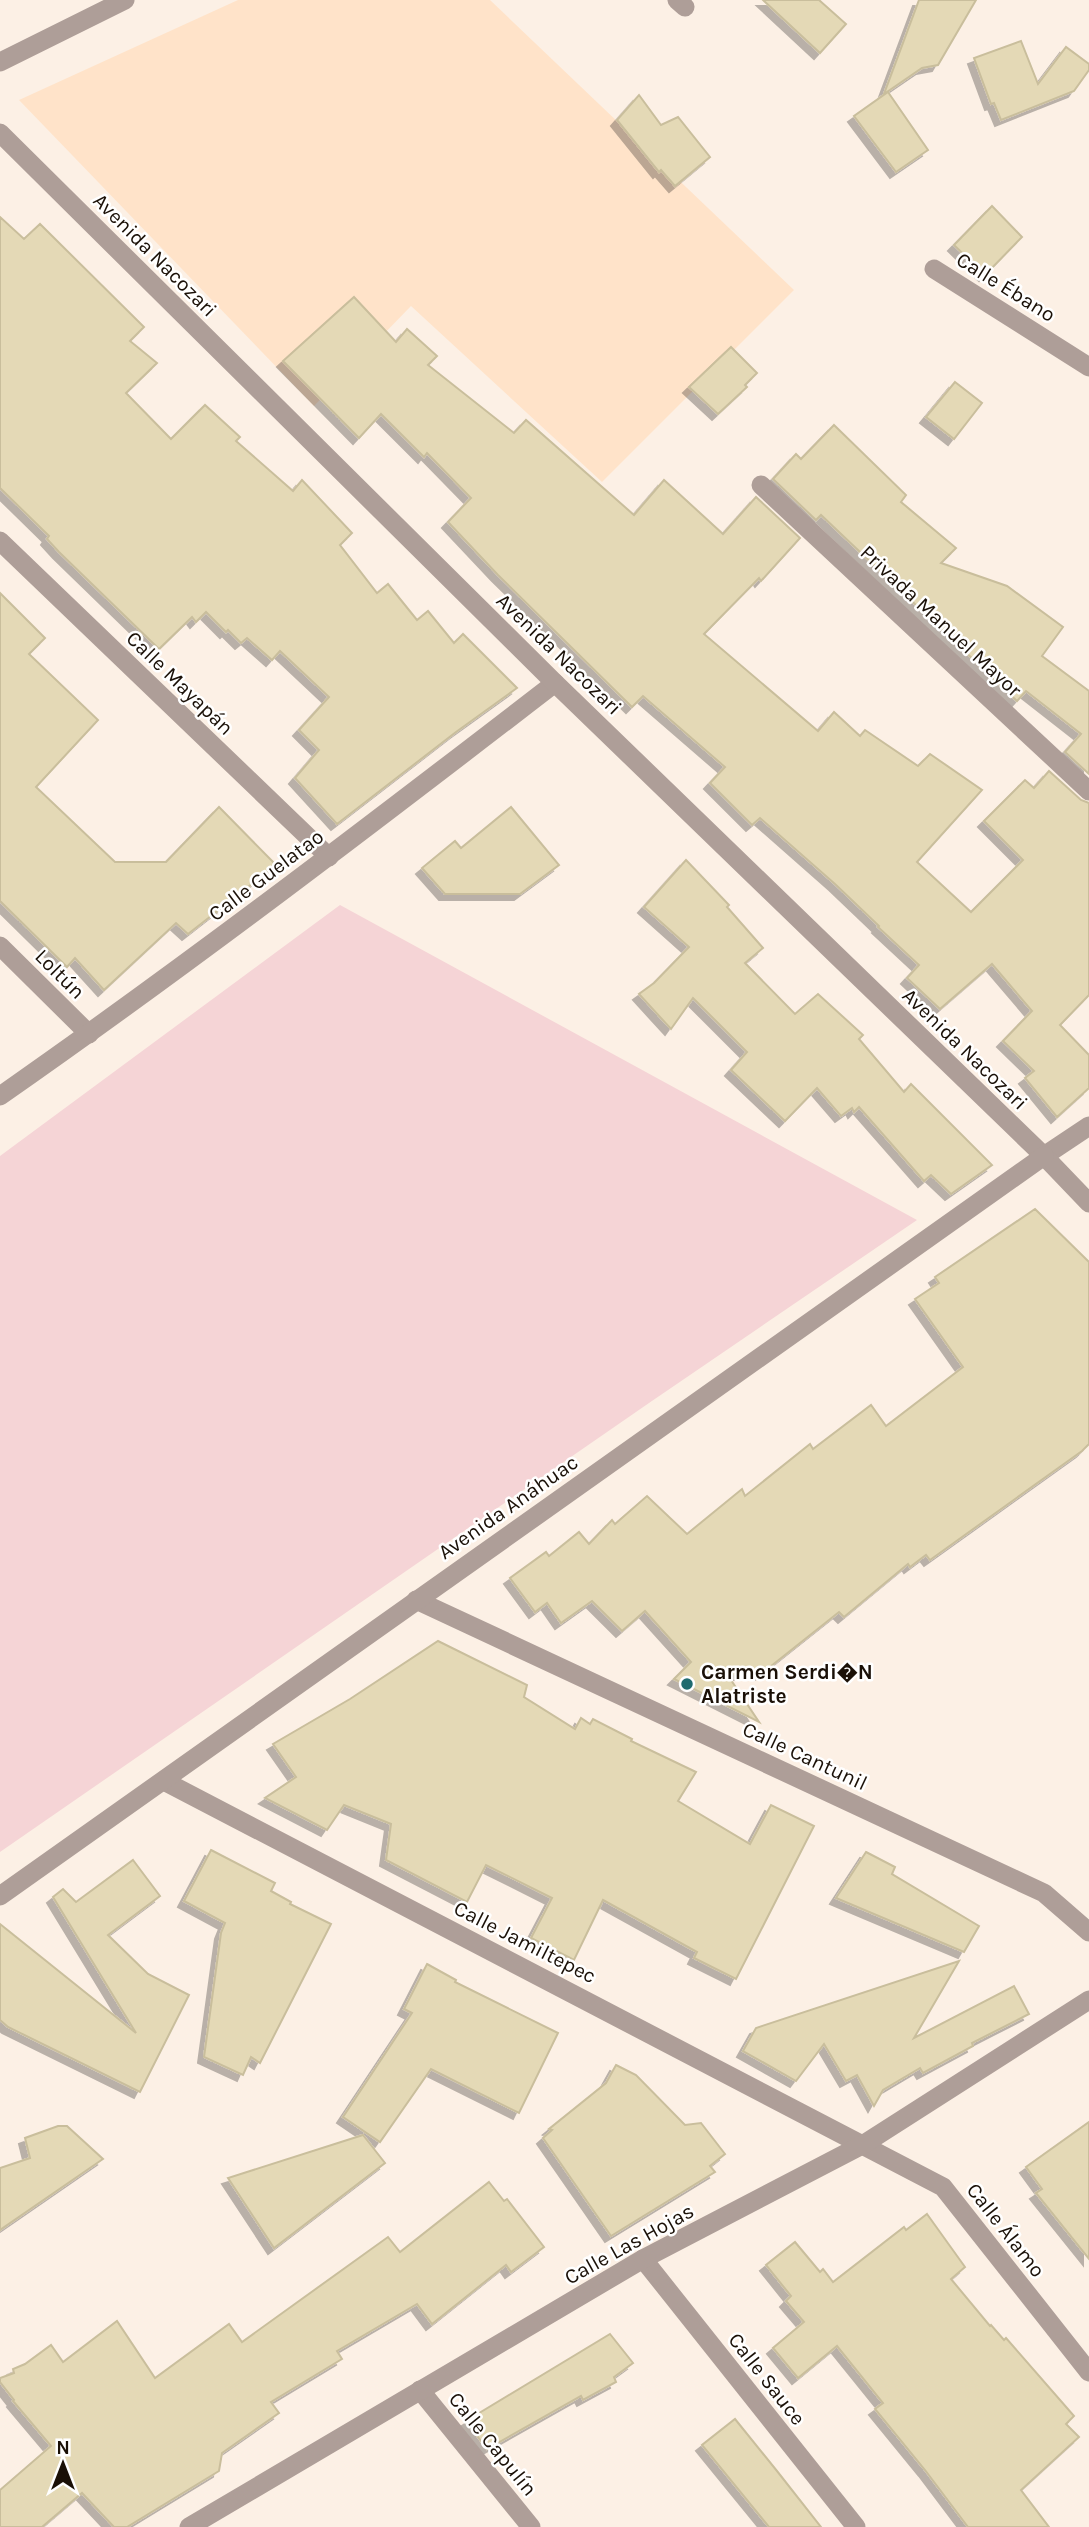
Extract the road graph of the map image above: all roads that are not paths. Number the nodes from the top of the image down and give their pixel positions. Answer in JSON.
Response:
{"nodes":[{"id":1,"x":125,"y":0,"type":"edge"},
{"id":2,"x":0,"y":62,"type":"edge"},
{"id":3,"x":0,"y":134,"type":"edge"},
{"id":4,"x":934,"y":269,"type":"dead end"},
{"id":5,"x":1089,"y":367,"type":"edge"},
{"id":6,"x":761,"y":485,"type":"dead end"},
{"id":7,"x":0,"y":541,"type":"edge"},
{"id":8,"x":555,"y":683,"type":"junction"},
{"id":9,"x":1089,"y":791,"type":"edge"},
{"id":10,"x":329,"y":857,"type":"junction"},
{"id":11,"x":0,"y":946,"type":"edge"},
{"id":12,"x":89,"y":1034,"type":"junction"},
{"id":13,"x":0,"y":1096,"type":"edge"},
{"id":14,"x":1089,"y":1126,"type":"edge"},
{"id":15,"x":1044,"y":1156,"type":"junction"},
{"id":16,"x":1089,"y":1203,"type":"edge"},
{"id":17,"x":416,"y":1600,"type":"junction"},
{"id":18,"x":164,"y":1782,"type":"junction"},
{"id":19,"x":0,"y":1896,"type":"edge"},
{"id":20,"x":1089,"y":1932,"type":"edge"},
{"id":21,"x":1089,"y":2000,"type":"edge"},
{"id":22,"x":864,"y":2144,"type":"junction"},
{"id":23,"x":643,"y":2259,"type":"junction"},
{"id":24,"x":1089,"y":2372,"type":"edge"},
{"id":25,"x":419,"y":2390,"type":"junction"},
{"id":26,"x":189,"y":2527,"type":"edge"},
{"id":27,"x":531,"y":2527,"type":"edge"},
{"id":28,"x":856,"y":2527,"type":"edge"}],
"edges":[{"from":1,"to":2,"type":"street"},
{"from":3,"to":8,"type":"street","name":"Avenida Nacozari"},
{"from":4,"to":5,"type":"street","name":"Calle Ébano"},
{"from":6,"to":9,"type":"street","name":"Privada Manuel Mayor"},
{"from":7,"to":10,"type":"street","name":"Calle Mayapán"},
{"from":8,"to":10,"type":"street","name":"Calle Guelatao"},
{"from":8,"to":15,"type":"street","name":"Avenida Nacozari"},
{"from":10,"to":12,"type":"street","name":"Calle Guelatao"},
{"from":11,"to":12,"type":"street","name":"Loltún"},
{"from":12,"to":13,"type":"street","name":"Calle Guelatao"},
{"from":14,"to":15,"type":"street","name":"Avenida Anáhuac"},
{"from":15,"to":16,"type":"street","name":"Avenida Nacozari"},
{"from":15,"to":17,"type":"street","name":"Avenida Anáhuac"},
{"from":17,"to":18,"type":"street","name":"Avenida Anáhuac"},
{"from":17,"to":20,"type":"street","name":"Calle Cantunil"},
{"from":18,"to":19,"type":"street","name":"Avenida Anáhuac"},
{"from":18,"to":22,"type":"street","name":"Calle Jamiltepec"},
{"from":21,"to":22,"type":"street","name":"Calle Las Hojas"},
{"from":22,"to":23,"type":"street","name":"Calle Las Hojas"},
{"from":22,"to":24,"type":"street","name":"Calle Álamo"},
{"from":23,"to":25,"type":"street","name":"Calle Las Hojas"},
{"from":23,"to":28,"type":"street","name":"Calle Sauce"},
{"from":25,"to":26,"type":"street","name":"Calle Las Hojas"},
{"from":25,"to":27,"type":"street","name":"Calle Capulín"}]}
